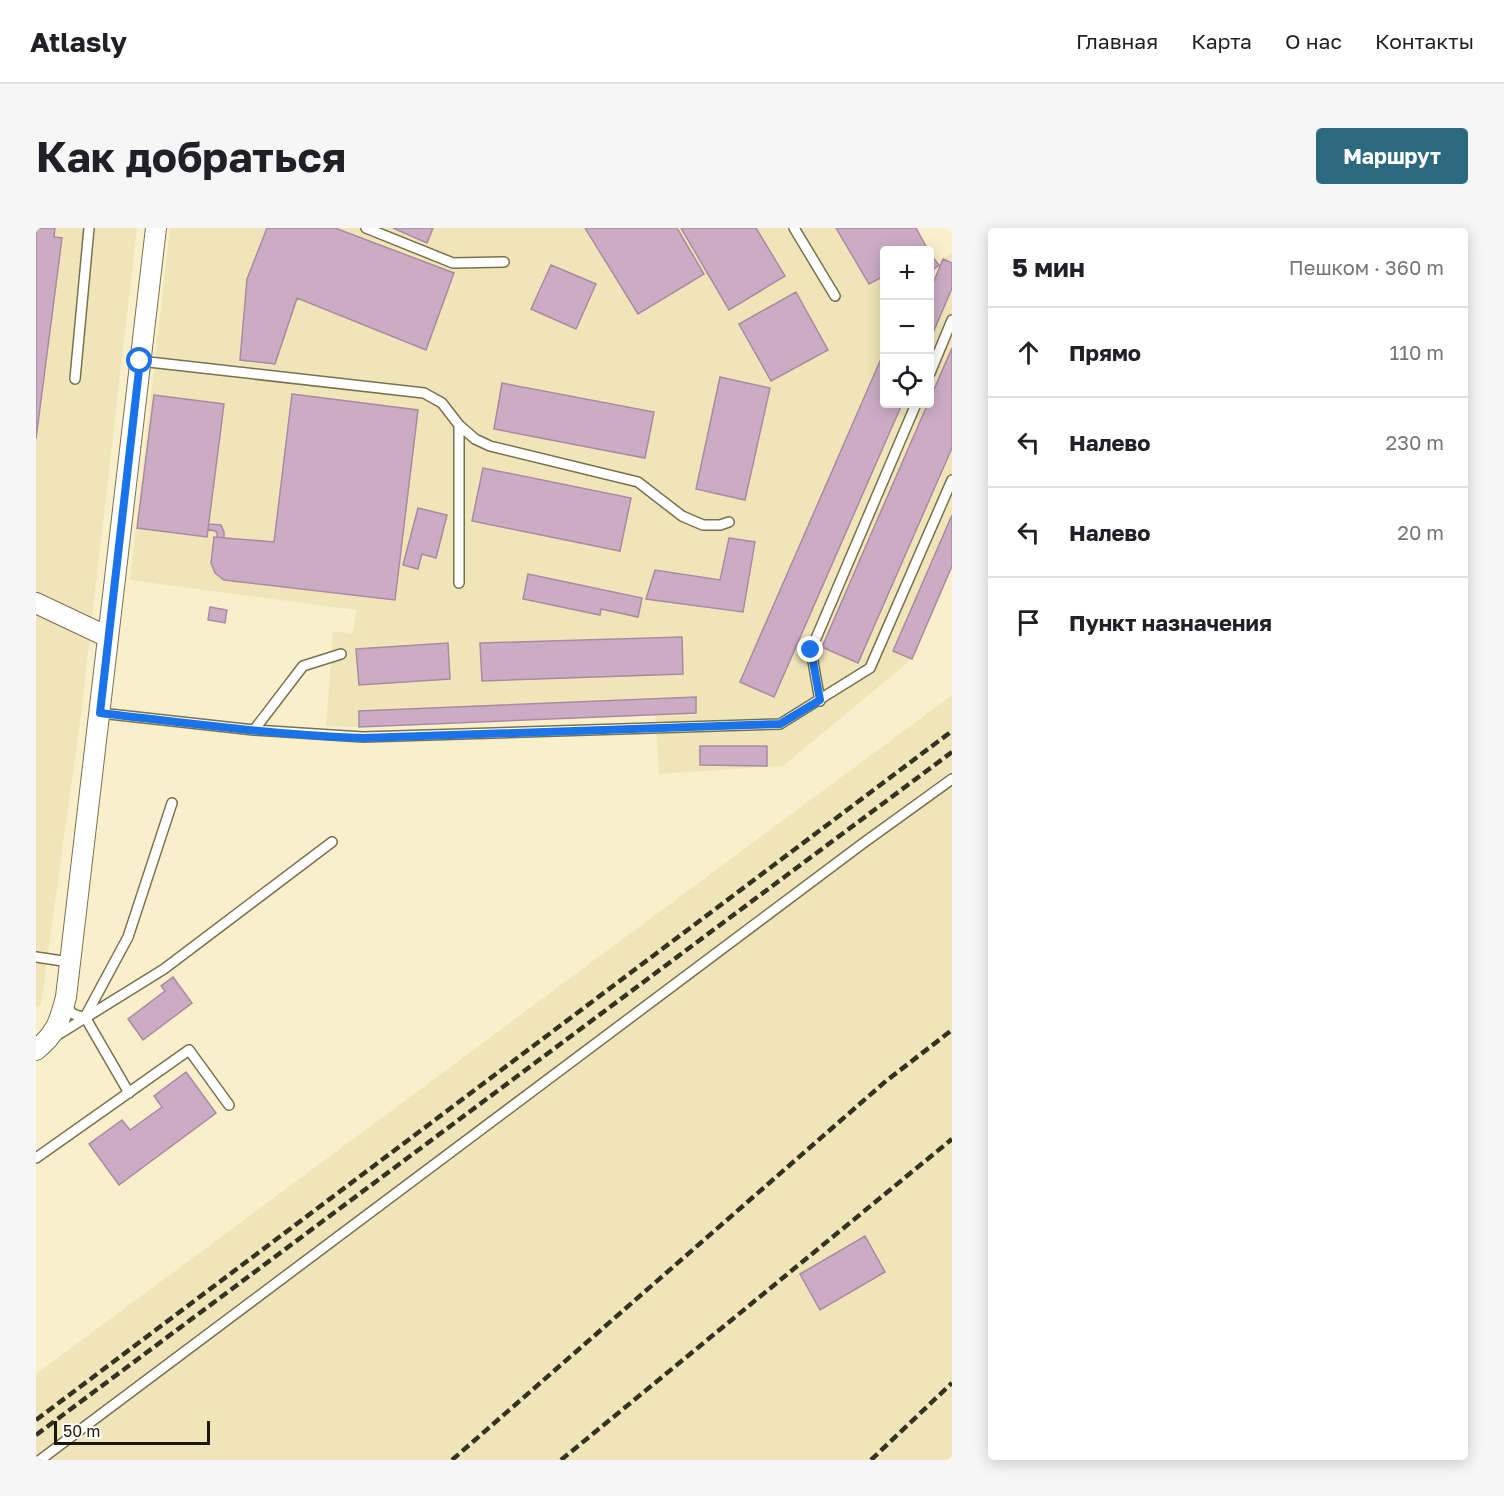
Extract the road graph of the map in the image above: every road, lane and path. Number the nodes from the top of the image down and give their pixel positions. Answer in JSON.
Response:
{"nodes":[{"id":1,"x":89,"y":228,"type":"edge"},
{"id":2,"x":156,"y":228,"type":"edge"},
{"id":3,"x":366,"y":228,"type":"edge"},
{"id":4,"x":794,"y":228,"type":"edge"},
{"id":5,"x":504,"y":262,"type":"dead end"},
{"id":6,"x":835,"y":296,"type":"dead end"},
{"id":7,"x":952,"y":320,"type":"edge"},
{"id":8,"x":140,"y":361,"type":"junction"},
{"id":9,"x":934,"y":363,"type":"edge"},
{"id":10,"x":75,"y":379,"type":"dead end"},
{"id":11,"x":914,"y":408,"type":"edge"},
{"id":12,"x":459,"y":425,"type":"junction"},
{"id":13,"x":952,"y":480,"type":"edge"},
{"id":14,"x":729,"y":522,"type":"dead end"},
{"id":15,"x":459,"y":583,"type":"dead end"},
{"id":16,"x":36,"y":603,"type":"edge"},
{"id":17,"x":108,"y":637,"type":"junction"},
{"id":18,"x":341,"y":654,"type":"dead end"},
{"id":19,"x":820,"y":700,"type":"junction"},
{"id":20,"x":100,"y":713,"type":"junction"},
{"id":21,"x":254,"y":730,"type":"junction"},
{"id":22,"x":952,"y":779,"type":"edge"},
{"id":23,"x":172,"y":803,"type":"dead end"},
{"id":24,"x":332,"y":842,"type":"dead end"},
{"id":25,"x":36,"y":957,"type":"edge"},
{"id":26,"x":69,"y":962,"type":"junction"},
{"id":27,"x":66,"y":997,"type":"junction"},
{"id":28,"x":85,"y":1017,"type":"junction"},
{"id":29,"x":42,"y":1045,"type":"edge"},
{"id":30,"x":129,"y":1093,"type":"junction"},
{"id":31,"x":229,"y":1105,"type":"dead end"},
{"id":32,"x":36,"y":1158,"type":"edge"},
{"id":33,"x":40,"y":1460,"type":"edge"}],
"edges":[{"from":1,"to":10,"type":"lane"},
{"from":2,"to":8,"type":"street"},
{"from":3,"to":5,"type":"lane"},
{"from":4,"to":6,"type":"lane"},
{"from":7,"to":9,"type":"lane"},
{"from":8,"to":12,"type":"lane"},
{"from":8,"to":17,"type":"street"},
{"from":11,"to":19,"type":"lane"},
{"from":12,"to":14,"type":"lane"},
{"from":12,"to":15,"type":"lane"},
{"from":13,"to":19,"type":"lane"},
{"from":16,"to":17,"type":"street"},
{"from":17,"to":20,"type":"street"},
{"from":18,"to":21,"type":"lane"},
{"from":19,"to":21,"type":"lane"},
{"from":20,"to":21,"type":"lane"},
{"from":20,"to":26,"type":"street"},
{"from":22,"to":33,"type":"lane"},
{"from":23,"to":28,"type":"lane"},
{"from":24,"to":28,"type":"lane"},
{"from":25,"to":26,"type":"lane"},
{"from":26,"to":27,"type":"street"},
{"from":27,"to":28,"type":"lane"},
{"from":27,"to":29,"type":"street"},
{"from":28,"to":29,"type":"lane"},
{"from":28,"to":30,"type":"lane"},
{"from":30,"to":31,"type":"lane"},
{"from":30,"to":32,"type":"lane"}]}
